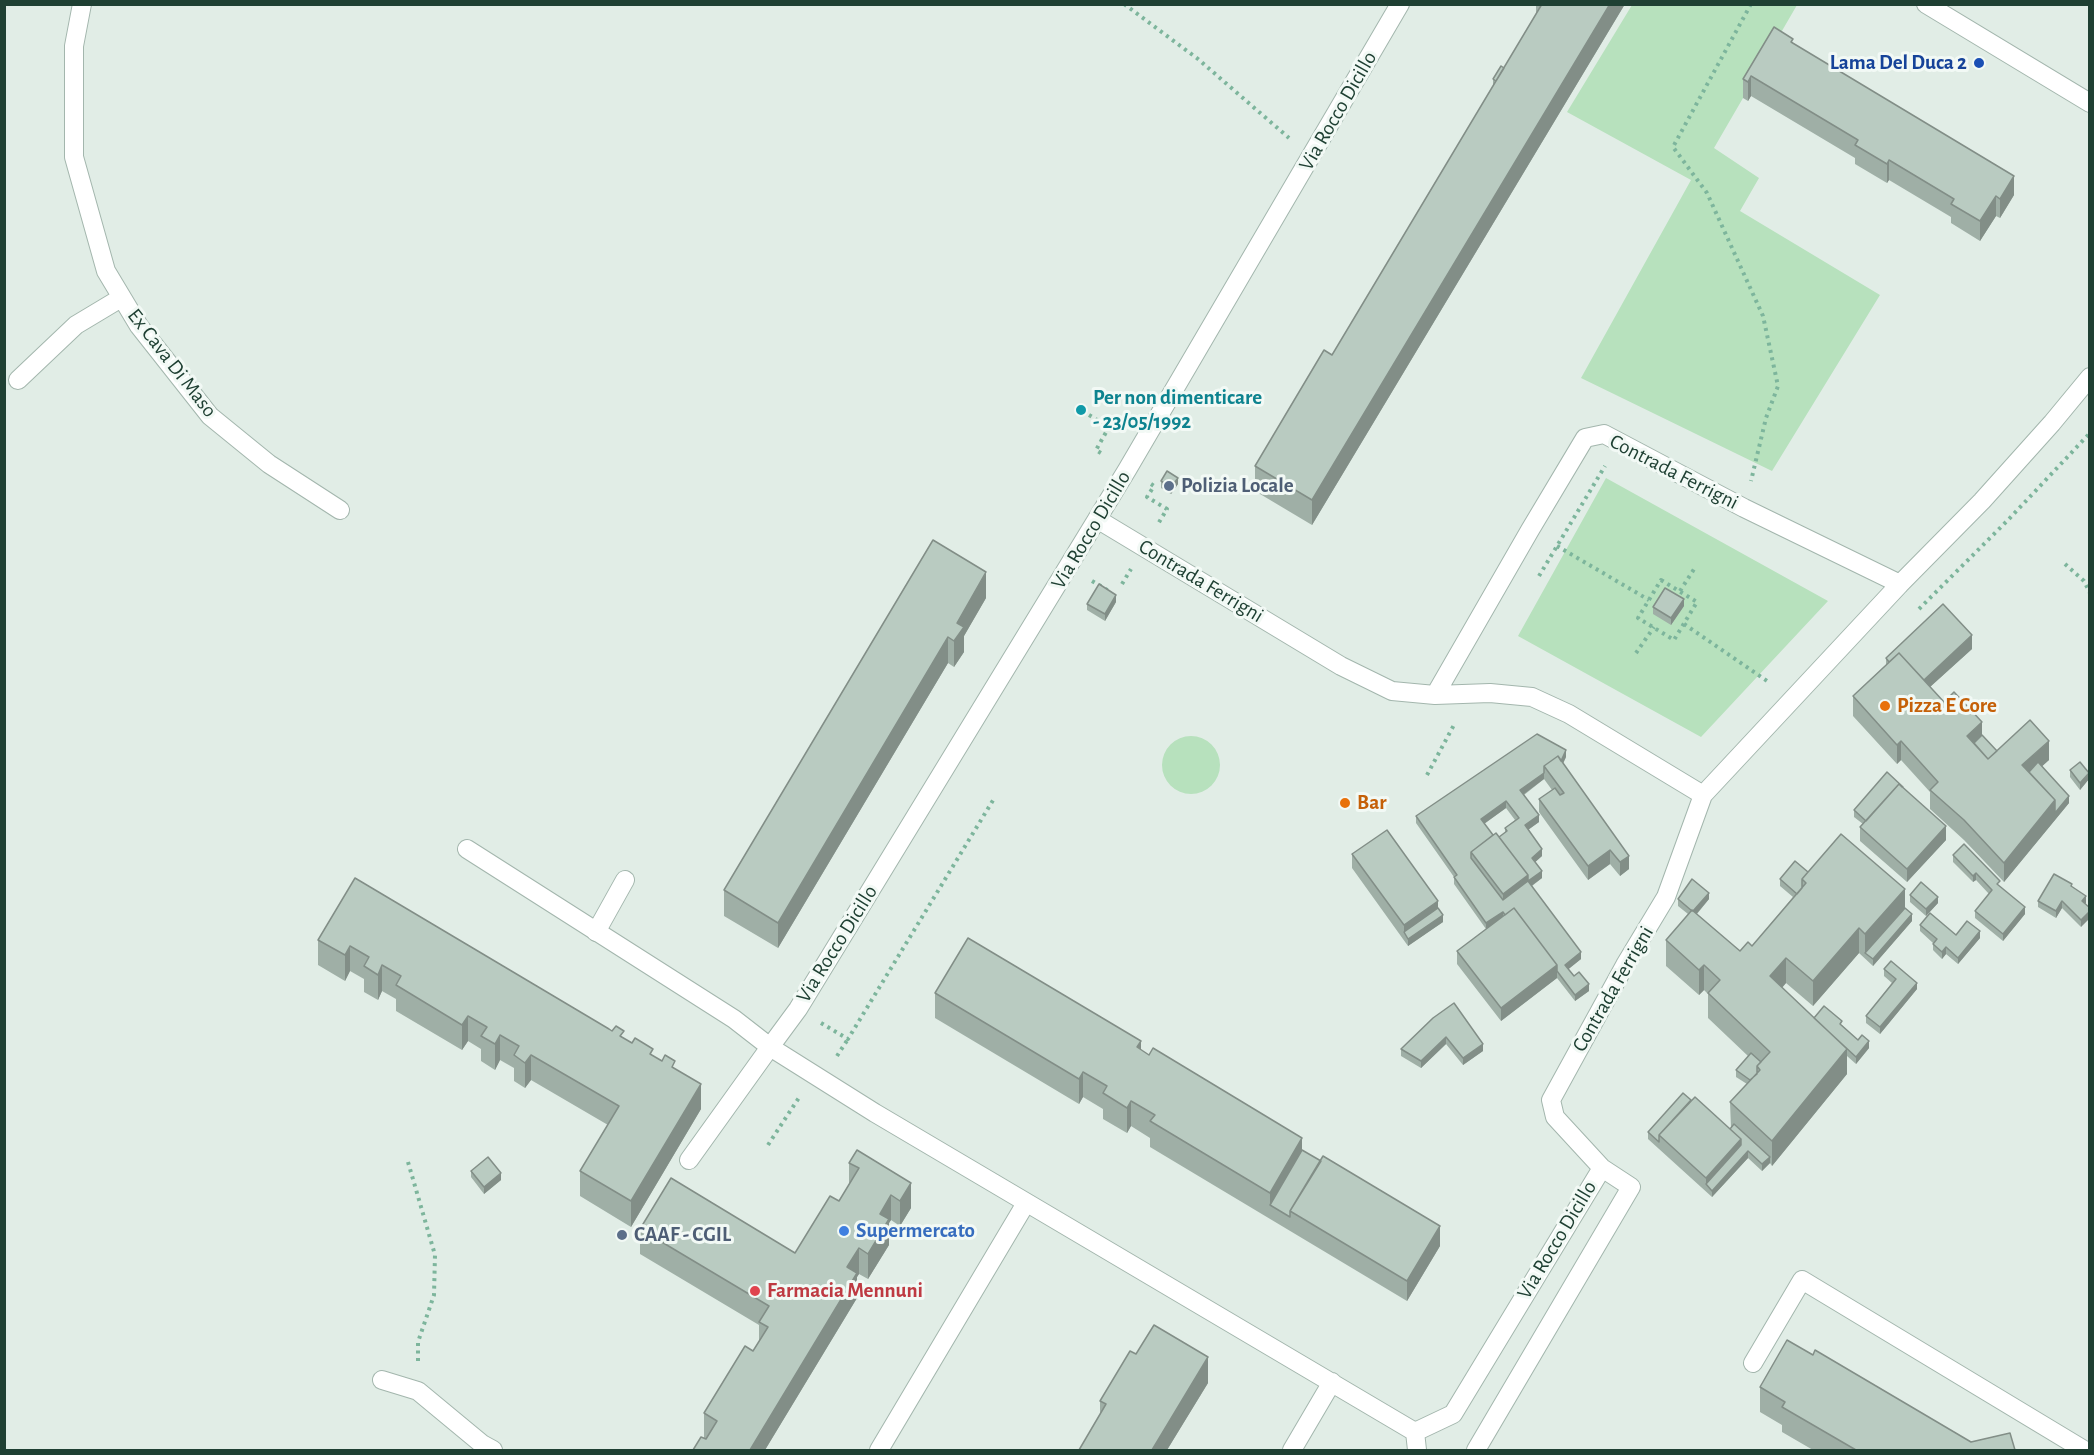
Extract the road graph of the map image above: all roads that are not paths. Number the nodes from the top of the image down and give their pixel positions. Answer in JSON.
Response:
{"nodes":[{"id":1,"x":82,"y":4,"type":"edge"},
{"id":2,"x":1400,"y":4,"type":"edge"},
{"id":3,"x":1926,"y":4,"type":"edge"},
{"id":4,"x":2090,"y":103,"type":"edge"},
{"id":5,"x":122,"y":298,"type":"junction"},
{"id":6,"x":2090,"y":377,"type":"edge"},
{"id":7,"x":18,"y":380,"type":"dead end"},
{"id":8,"x":340,"y":510,"type":"dead end"},
{"id":9,"x":1097,"y":519,"type":"junction"},
{"id":10,"x":1900,"y":584,"type":"junction"},
{"id":11,"x":1435,"y":695,"type":"junction"},
{"id":12,"x":1703,"y":795,"type":"junction"},
{"id":13,"x":467,"y":849,"type":"dead end"},
{"id":14,"x":625,"y":880,"type":"dead end"},
{"id":15,"x":596,"y":932,"type":"junction"},
{"id":16,"x":770,"y":1047,"type":"junction"},
{"id":17,"x":689,"y":1160,"type":"dead end"},
{"id":18,"x":1602,"y":1168,"type":"junction"},
{"id":19,"x":1026,"y":1203,"type":"junction"},
{"id":20,"x":1753,"y":1363,"type":"dead end"},
{"id":21,"x":382,"y":1380,"type":"dead end"},
{"id":22,"x":1332,"y":1382,"type":"junction"},
{"id":23,"x":1414,"y":1432,"type":"junction"},
{"id":24,"x":493,"y":1450,"type":"edge"},
{"id":25,"x":879,"y":1450,"type":"edge"},
{"id":26,"x":1292,"y":1450,"type":"edge"},
{"id":27,"x":1417,"y":1450,"type":"edge"},
{"id":28,"x":1476,"y":1450,"type":"edge"},
{"id":29,"x":2084,"y":1450,"type":"edge"}],
"edges":[{"from":1,"to":5,"type":"street","name":"Ex Cava Di Maso"},
{"from":2,"to":9,"type":"street","name":"Via Rocco Dicillo"},
{"from":3,"to":4,"type":"street"},
{"from":5,"to":7,"type":"street","name":"Ex Cava Di Maso"},
{"from":5,"to":8,"type":"street","name":"Ex Cava Di Maso"},
{"from":6,"to":10,"type":"street","name":"Contrada Ferrigni"},
{"from":9,"to":11,"type":"street","name":"Contrada Ferrigni"},
{"from":9,"to":16,"type":"street","name":"Via Rocco Dicillo"},
{"from":10,"to":11,"type":"street","name":"Contrada Ferrigni"},
{"from":10,"to":12,"type":"street","name":"Contrada Ferrigni"},
{"from":11,"to":12,"type":"street","name":"Contrada Ferrigni"},
{"from":12,"to":18,"type":"street","name":"Contrada Ferrigni"},
{"from":13,"to":15,"type":"street"},
{"from":14,"to":15,"type":"street"},
{"from":15,"to":16,"type":"street"},
{"from":16,"to":17,"type":"street","name":"Via Rocco Dicillo"},
{"from":16,"to":19,"type":"street"},
{"from":18,"to":23,"type":"street","name":"Via Rocco Dicillo"},
{"from":18,"to":28,"type":"street","name":"Via Rocco Dicillo"},
{"from":19,"to":22,"type":"street"},
{"from":19,"to":25,"type":"street"},
{"from":20,"to":29,"type":"street"},
{"from":21,"to":24,"type":"street"},
{"from":22,"to":23,"type":"street"},
{"from":22,"to":26,"type":"street"},
{"from":23,"to":27,"type":"street"}]}
